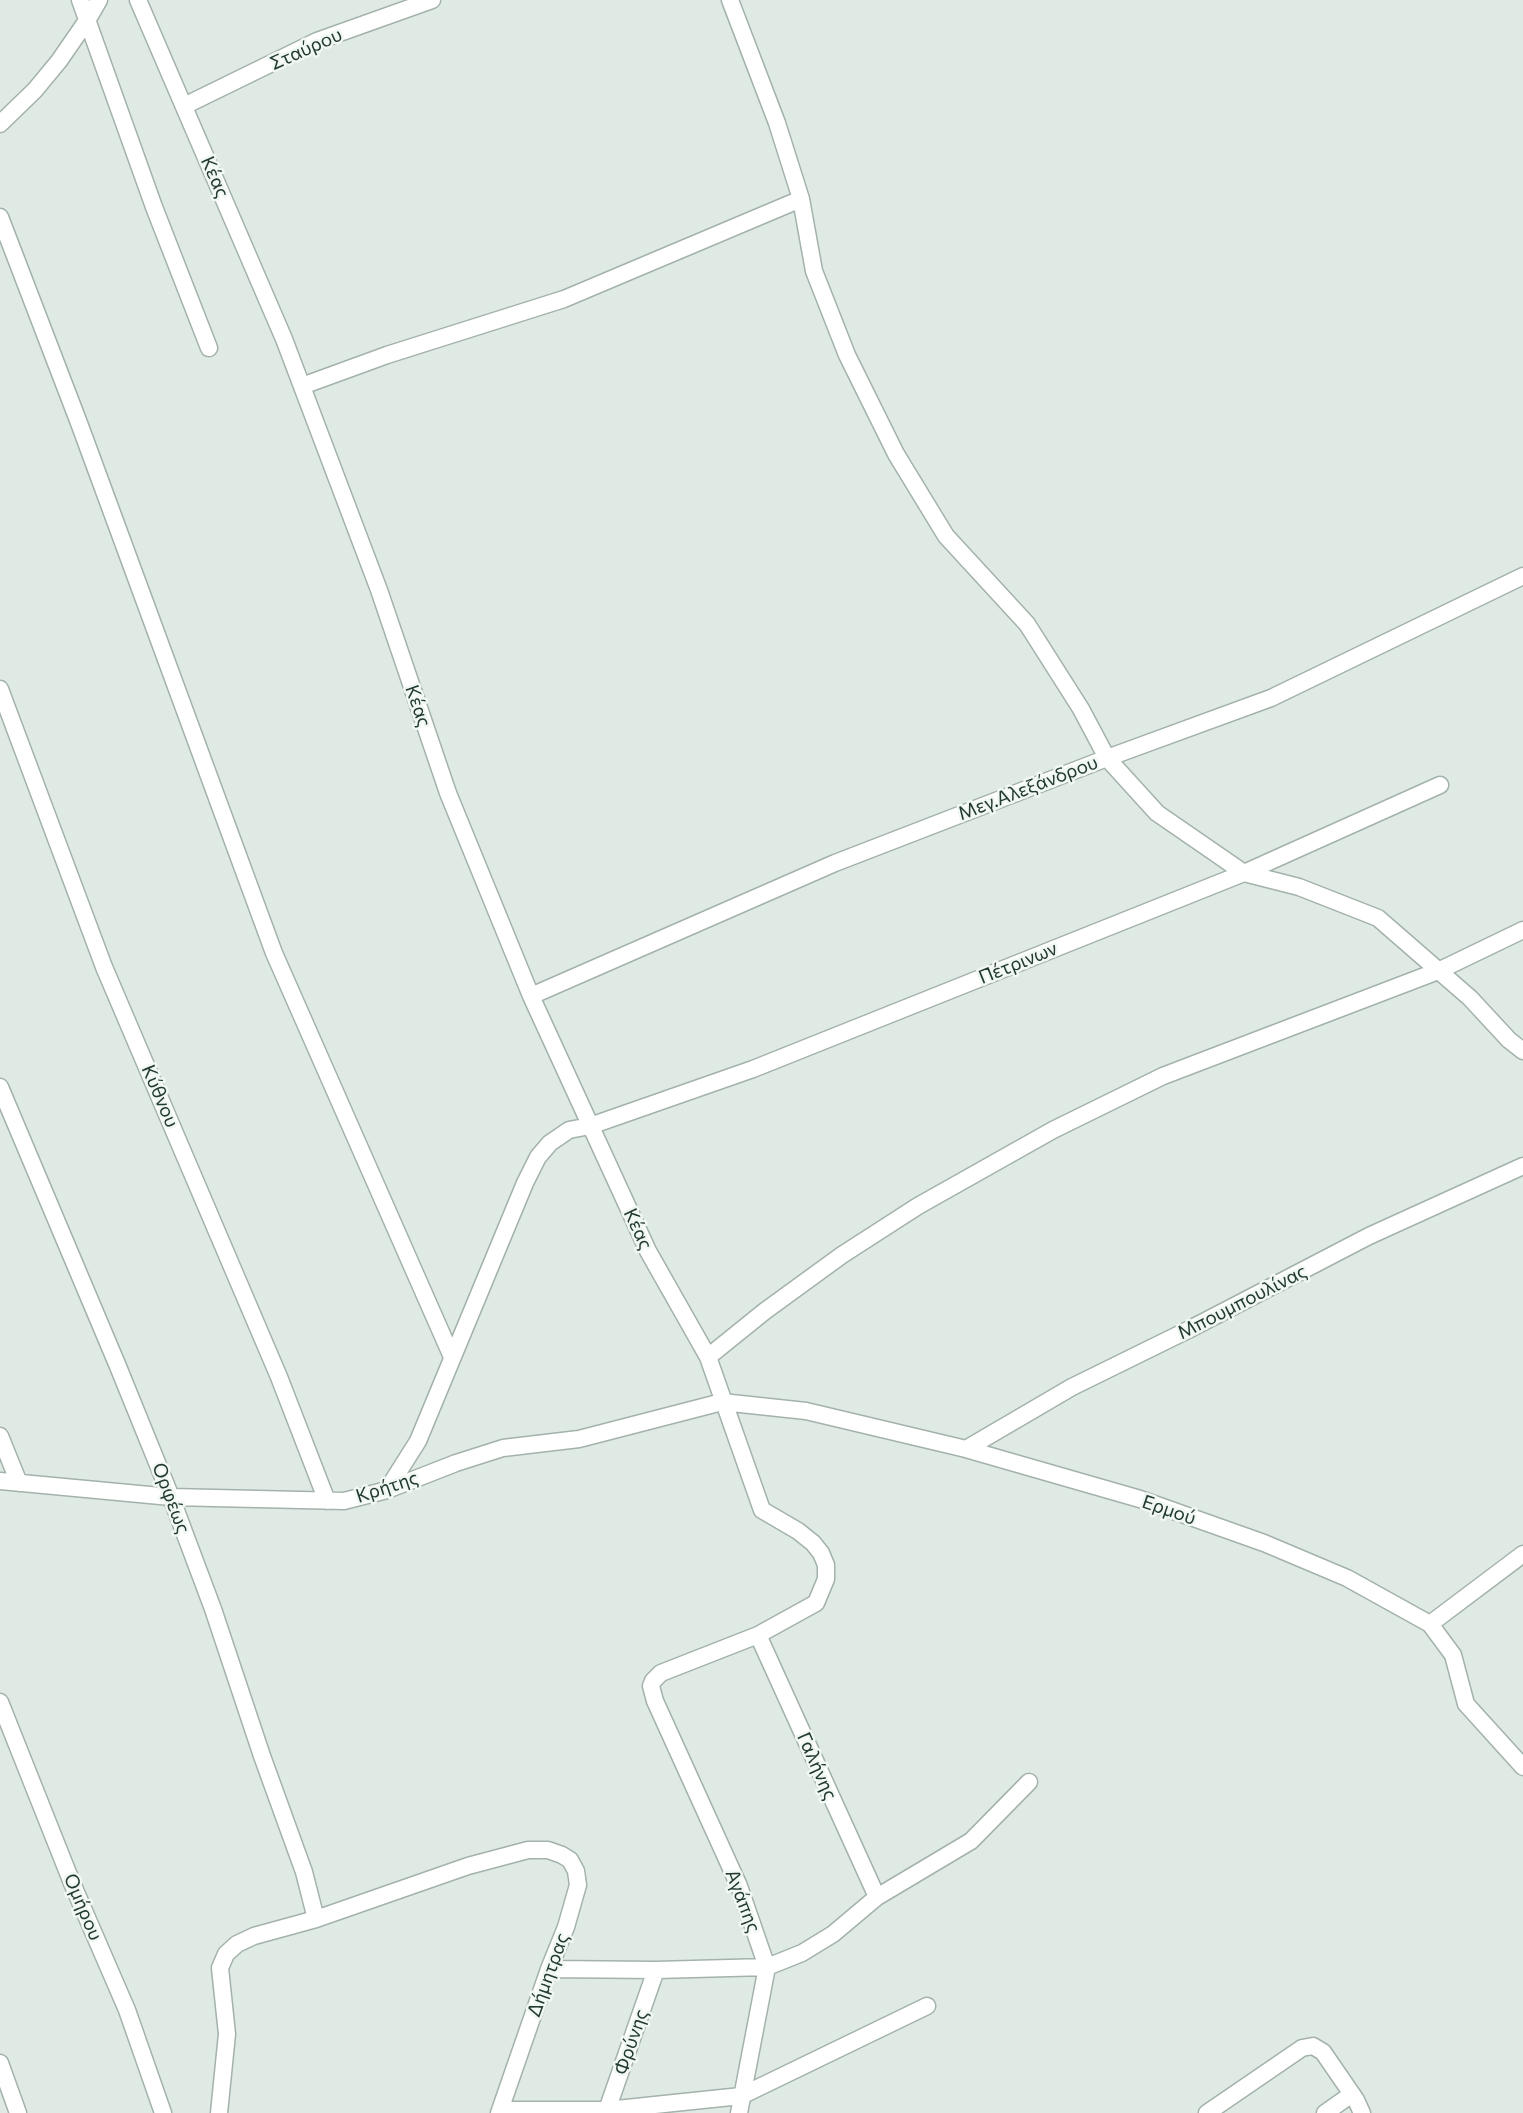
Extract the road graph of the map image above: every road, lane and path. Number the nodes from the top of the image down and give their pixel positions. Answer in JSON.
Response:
{"nodes":[{"id":1,"x":80,"y":0,"type":"edge"},
{"id":2,"x":99,"y":0,"type":"edge"},
{"id":3,"x":138,"y":0,"type":"edge"},
{"id":4,"x":432,"y":0,"type":"edge"},
{"id":5,"x":730,"y":0,"type":"edge"},
{"id":6,"x":88,"y":19,"type":"junction"},
{"id":7,"x":184,"y":106,"type":"junction"},
{"id":8,"x":0,"y":124,"type":"edge"},
{"id":9,"x":801,"y":200,"type":"junction"},
{"id":10,"x":0,"y":217,"type":"edge"},
{"id":11,"x":209,"y":348,"type":"dead end"},
{"id":12,"x":302,"y":386,"type":"junction"},
{"id":13,"x":1523,"y":576,"type":"edge"},
{"id":14,"x":0,"y":689,"type":"edge"},
{"id":15,"x":1107,"y":758,"type":"junction"},
{"id":16,"x":1440,"y":785,"type":"dead end"},
{"id":17,"x":1244,"y":873,"type":"junction"},
{"id":18,"x":1523,"y":930,"type":"edge"},
{"id":19,"x":1438,"y":971,"type":"junction"},
{"id":20,"x":531,"y":996,"type":"junction"},
{"id":21,"x":1523,"y":1051,"type":"edge"},
{"id":22,"x":0,"y":1087,"type":"edge"},
{"id":23,"x":590,"y":1126,"type":"junction"},
{"id":24,"x":1523,"y":1166,"type":"edge"},
{"id":25,"x":452,"y":1357,"type":"junction"},
{"id":26,"x":708,"y":1357,"type":"junction"},
{"id":27,"x":722,"y":1402,"type":"junction"},
{"id":28,"x":0,"y":1436,"type":"edge"},
{"id":29,"x":965,"y":1448,"type":"junction"},
{"id":30,"x":0,"y":1481,"type":"edge"},
{"id":31,"x":19,"y":1483,"type":"junction"},
{"id":32,"x":387,"y":1490,"type":"junction"},
{"id":33,"x":171,"y":1497,"type":"junction"},
{"id":34,"x":327,"y":1501,"type":"junction"},
{"id":35,"x":1523,"y":1554,"type":"edge"},
{"id":36,"x":1430,"y":1624,"type":"junction"},
{"id":37,"x":758,"y":1635,"type":"junction"},
{"id":38,"x":655,"y":1701,"type":"joint"},
{"id":39,"x":0,"y":1702,"type":"edge"},
{"id":40,"x":1522,"y":1764,"type":"edge"},
{"id":41,"x":1029,"y":1782,"type":"dead end"},
{"id":42,"x":877,"y":1897,"type":"junction"},
{"id":43,"x":316,"y":1919,"type":"junction"},
{"id":44,"x":767,"y":1967,"type":"junction"},
{"id":45,"x":549,"y":1969,"type":"junction"},
{"id":46,"x":656,"y":1970,"type":"junction"},
{"id":47,"x":927,"y":2006,"type":"dead end"},
{"id":48,"x":0,"y":2063,"type":"edge"},
{"id":49,"x":1352,"y":2094,"type":"junction"},
{"id":50,"x":741,"y":2096,"type":"junction"},
{"id":51,"x":500,"y":2111,"type":"edge"},
{"id":52,"x":607,"y":2111,"type":"edge"},
{"id":53,"x":18,"y":2113,"type":"edge"},
{"id":54,"x":163,"y":2113,"type":"edge"},
{"id":55,"x":219,"y":2113,"type":"edge"},
{"id":56,"x":739,"y":2113,"type":"edge"},
{"id":57,"x":1207,"y":2113,"type":"edge"},
{"id":58,"x":1325,"y":2113,"type":"edge"},
{"id":59,"x":1362,"y":2113,"type":"edge"}],
"edges":[{"from":1,"to":6,"type":"street"},
{"from":2,"to":6,"type":"street"},
{"from":3,"to":7,"type":"street","name":"Κέας"},
{"from":4,"to":7,"type":"street","name":"Σταύρου"},
{"from":5,"to":9,"type":"street"},
{"from":6,"to":8,"type":"street"},
{"from":6,"to":11,"type":"street"},
{"from":7,"to":12,"type":"street","name":"Κέας"},
{"from":9,"to":12,"type":"street"},
{"from":9,"to":15,"type":"street"},
{"from":10,"to":25,"type":"street"},
{"from":12,"to":20,"type":"street","name":"Κέας"},
{"from":13,"to":15,"type":"street","name":"Μεγ.Αλεξάνδρου"},
{"from":14,"to":34,"type":"street","name":"Κύθνου"},
{"from":15,"to":17,"type":"street"},
{"from":15,"to":20,"type":"street","name":"Μεγ.Αλεξάνδρου"},
{"from":16,"to":17,"type":"street","name":"Πέτρινων"},
{"from":17,"to":19,"type":"street"},
{"from":17,"to":23,"type":"street","name":"Πέτρινων"},
{"from":18,"to":19,"type":"street"},
{"from":19,"to":21,"type":"street"},
{"from":19,"to":26,"type":"street"},
{"from":20,"to":23,"type":"street","name":"Κέας"},
{"from":22,"to":33,"type":"street","name":"Ορφέως"},
{"from":23,"to":25,"type":"street","name":"Πέτρινων"},
{"from":23,"to":26,"type":"street","name":"Κέας"},
{"from":24,"to":29,"type":"street","name":"Μπουμπουλίνας"},
{"from":25,"to":32,"type":"street","name":"Πέτρινων"},
{"from":26,"to":27,"type":"street","name":"Κέας"},
{"from":27,"to":29,"type":"street","name":"Ερμού"},
{"from":27,"to":32,"type":"street","name":"Κρήτης"},
{"from":27,"to":37,"type":"street","name":"Κέας"},
{"from":28,"to":31,"type":"street"},
{"from":29,"to":36,"type":"street","name":"Ερμού"},
{"from":30,"to":31,"type":"street","name":"Κρήτης"},
{"from":31,"to":33,"type":"street","name":"Κρήτης"},
{"from":32,"to":34,"type":"street","name":"Κρήτης"},
{"from":33,"to":34,"type":"street","name":"Κρήτης"},
{"from":33,"to":43,"type":"street","name":"Ορφέως"},
{"from":35,"to":36,"type":"street"},
{"from":36,"to":40,"type":"street","name":"Ερμού"},
{"from":37,"to":38,"type":"street","name":"Κέας"},
{"from":37,"to":42,"type":"street","name":"Γαλήνης"},
{"from":38,"to":44,"type":"street","name":"Αγάπης"},
{"from":39,"to":54,"type":"street","name":"Ομήρου"},
{"from":41,"to":42,"type":"street"},
{"from":42,"to":44,"type":"street"},
{"from":43,"to":45,"type":"street","name":"Δήμητρας"},
{"from":43,"to":55,"type":"street"},
{"from":44,"to":46,"type":"street"},
{"from":44,"to":50,"type":"street"},
{"from":45,"to":46,"type":"street"},
{"from":45,"to":51,"type":"street","name":"Δήμητρας"},
{"from":46,"to":52,"type":"street","name":"Φρύνης"},
{"from":47,"to":50,"type":"street"},
{"from":48,"to":53,"type":"street"},
{"from":49,"to":57,"type":"street"},
{"from":49,"to":58,"type":"street"},
{"from":49,"to":59,"type":"street"},
{"from":50,"to":52,"type":"street"},
{"from":50,"to":56,"type":"street"},
{"from":51,"to":52,"type":"street"}]}
